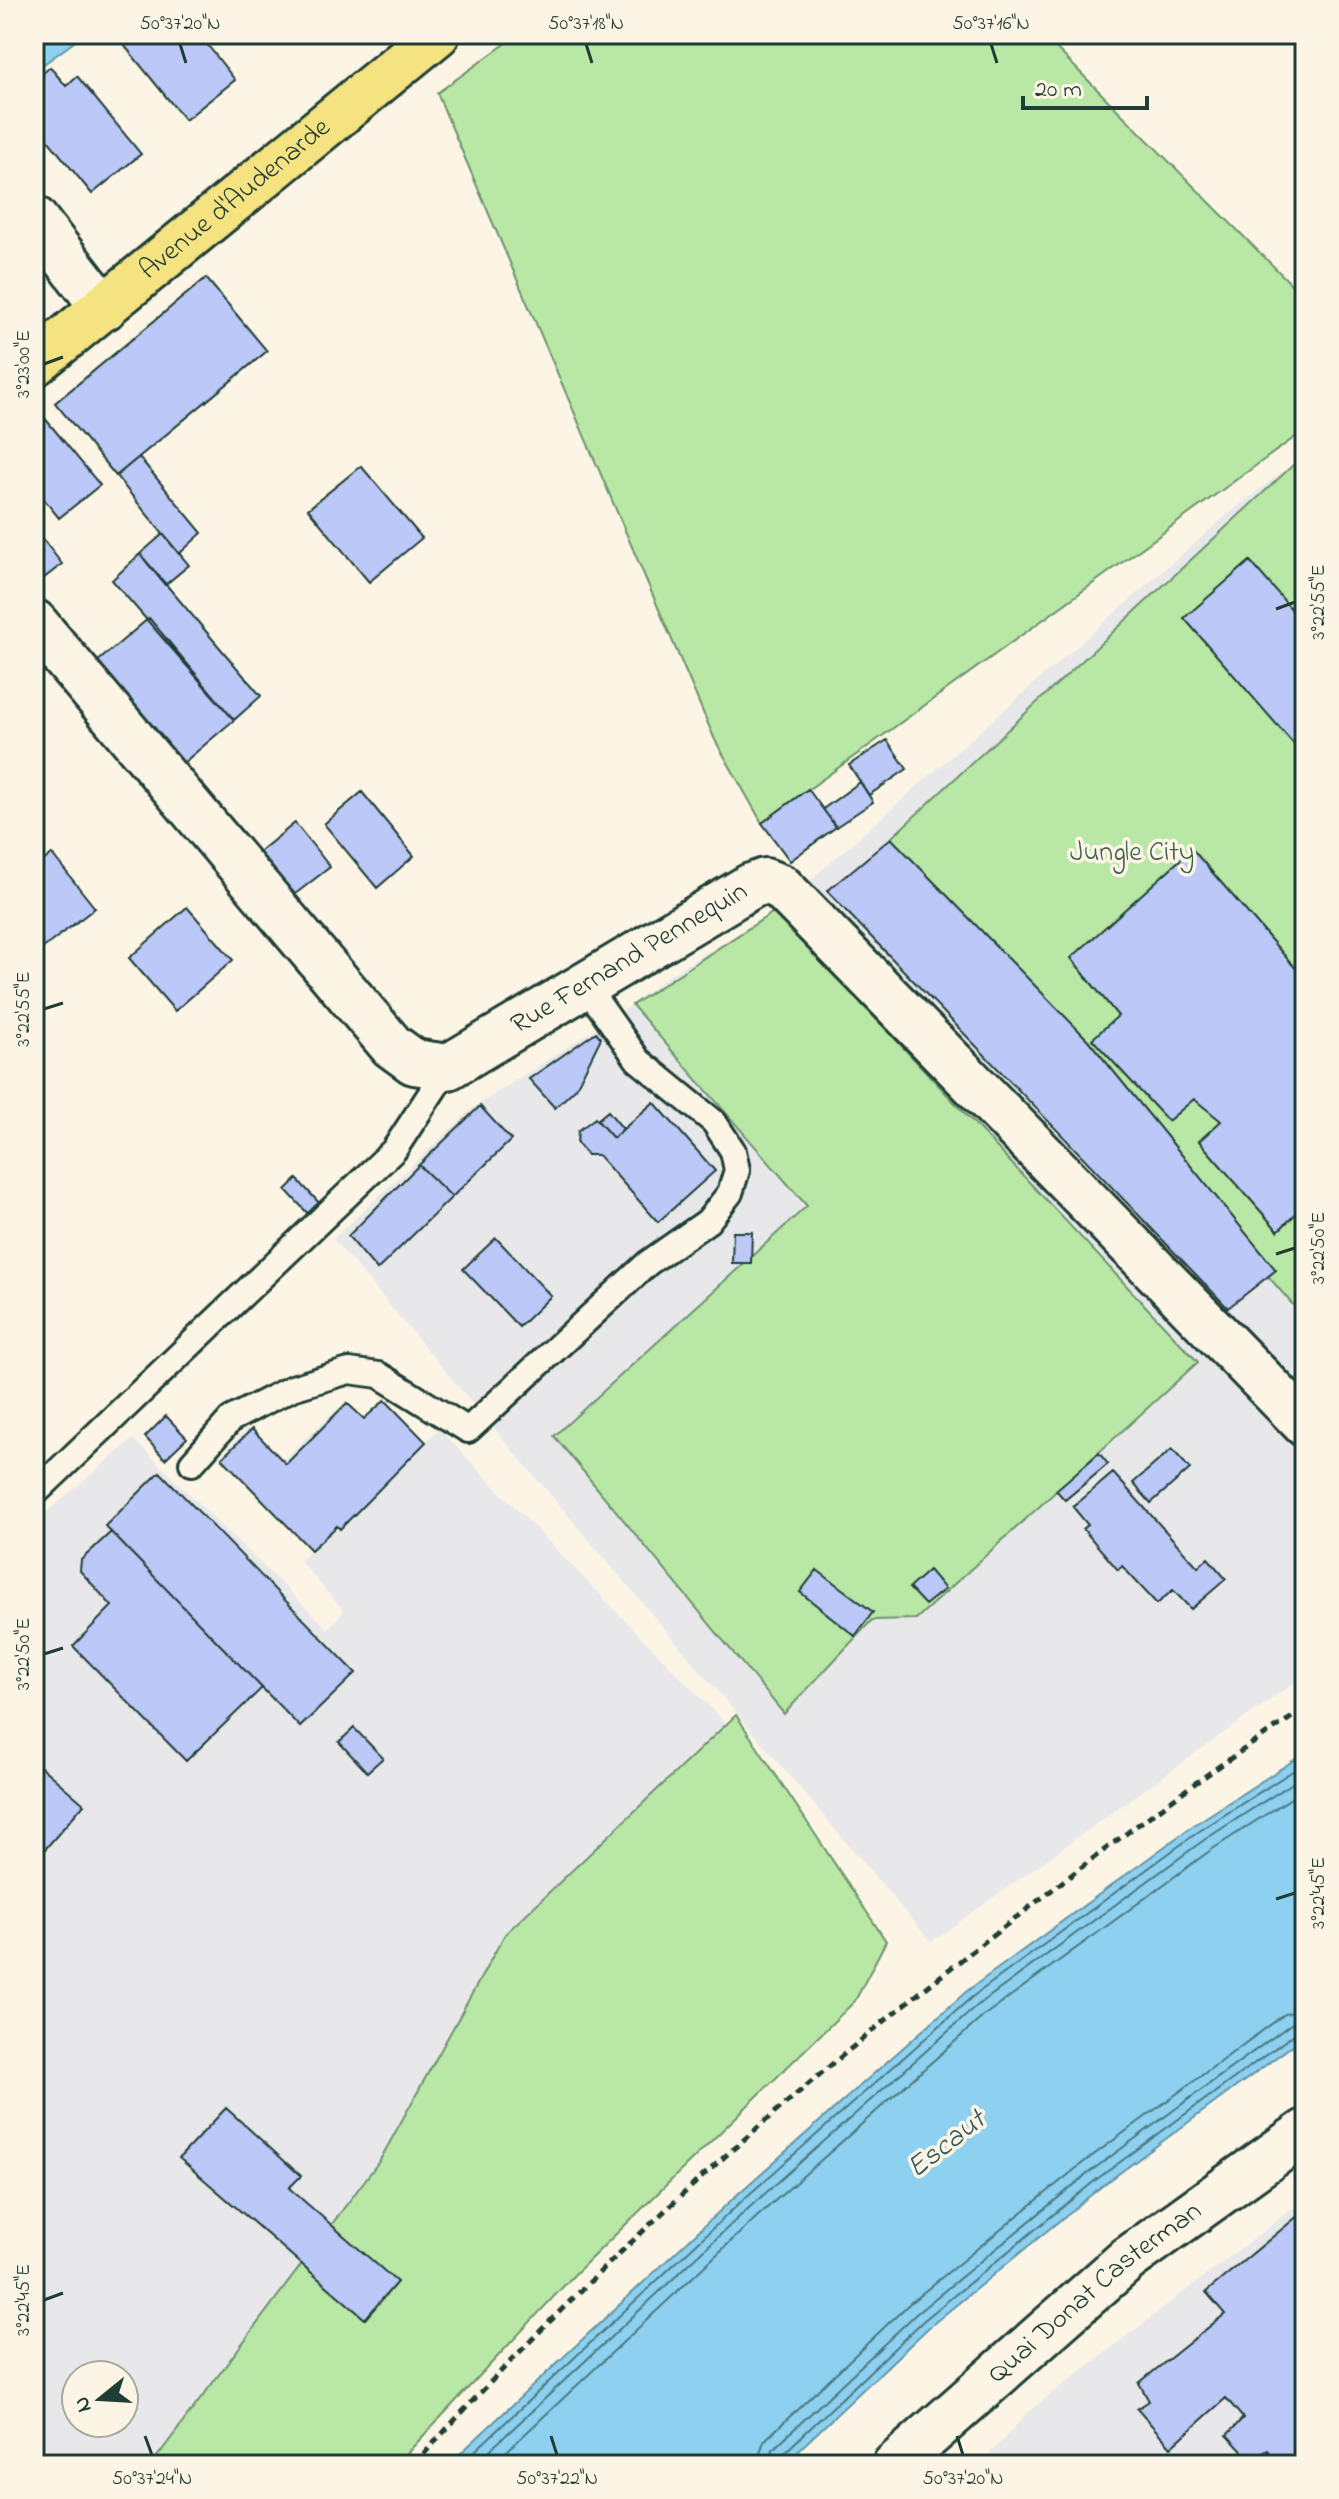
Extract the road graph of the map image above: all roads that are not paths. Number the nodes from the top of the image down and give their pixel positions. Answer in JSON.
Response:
{"nodes":[{"id":1,"x":437,"y":34,"type":"edge"},
{"id":2,"x":34,"y":218,"type":"edge"},
{"id":3,"x":104,"y":308,"type":"junction"},
{"id":4,"x":34,"y":364,"type":"edge"},
{"id":5,"x":34,"y":622,"type":"edge"},
{"id":6,"x":585,"y":985,"type":"junction"},
{"id":7,"x":448,"y":1067,"type":"junction"},
{"id":8,"x":1305,"y":1424,"type":"edge"},
{"id":9,"x":192,"y":1463,"type":"dead end"},
{"id":10,"x":34,"y":1494,"type":"edge"},
{"id":11,"x":1305,"y":2132,"type":"edge"},
{"id":12,"x":895,"y":2465,"type":"edge"}],
"edges":[{"from":1,"to":3,"type":"main road","name":"Avenue d'Audenarde"},
{"from":2,"to":3,"type":"street"},
{"from":3,"to":4,"type":"main road","name":"Avenue d'Audenarde"},
{"from":5,"to":7,"type":"street"},
{"from":6,"to":7,"type":"street","name":"Rue Fernand Pennequin"},
{"from":6,"to":8,"type":"street","name":"Rue Fernand Pennequin"},
{"from":6,"to":9,"type":"lane"},
{"from":7,"to":10,"type":"lane"},
{"from":11,"to":12,"type":"street","name":"Quai Donat Casterman"}]}
